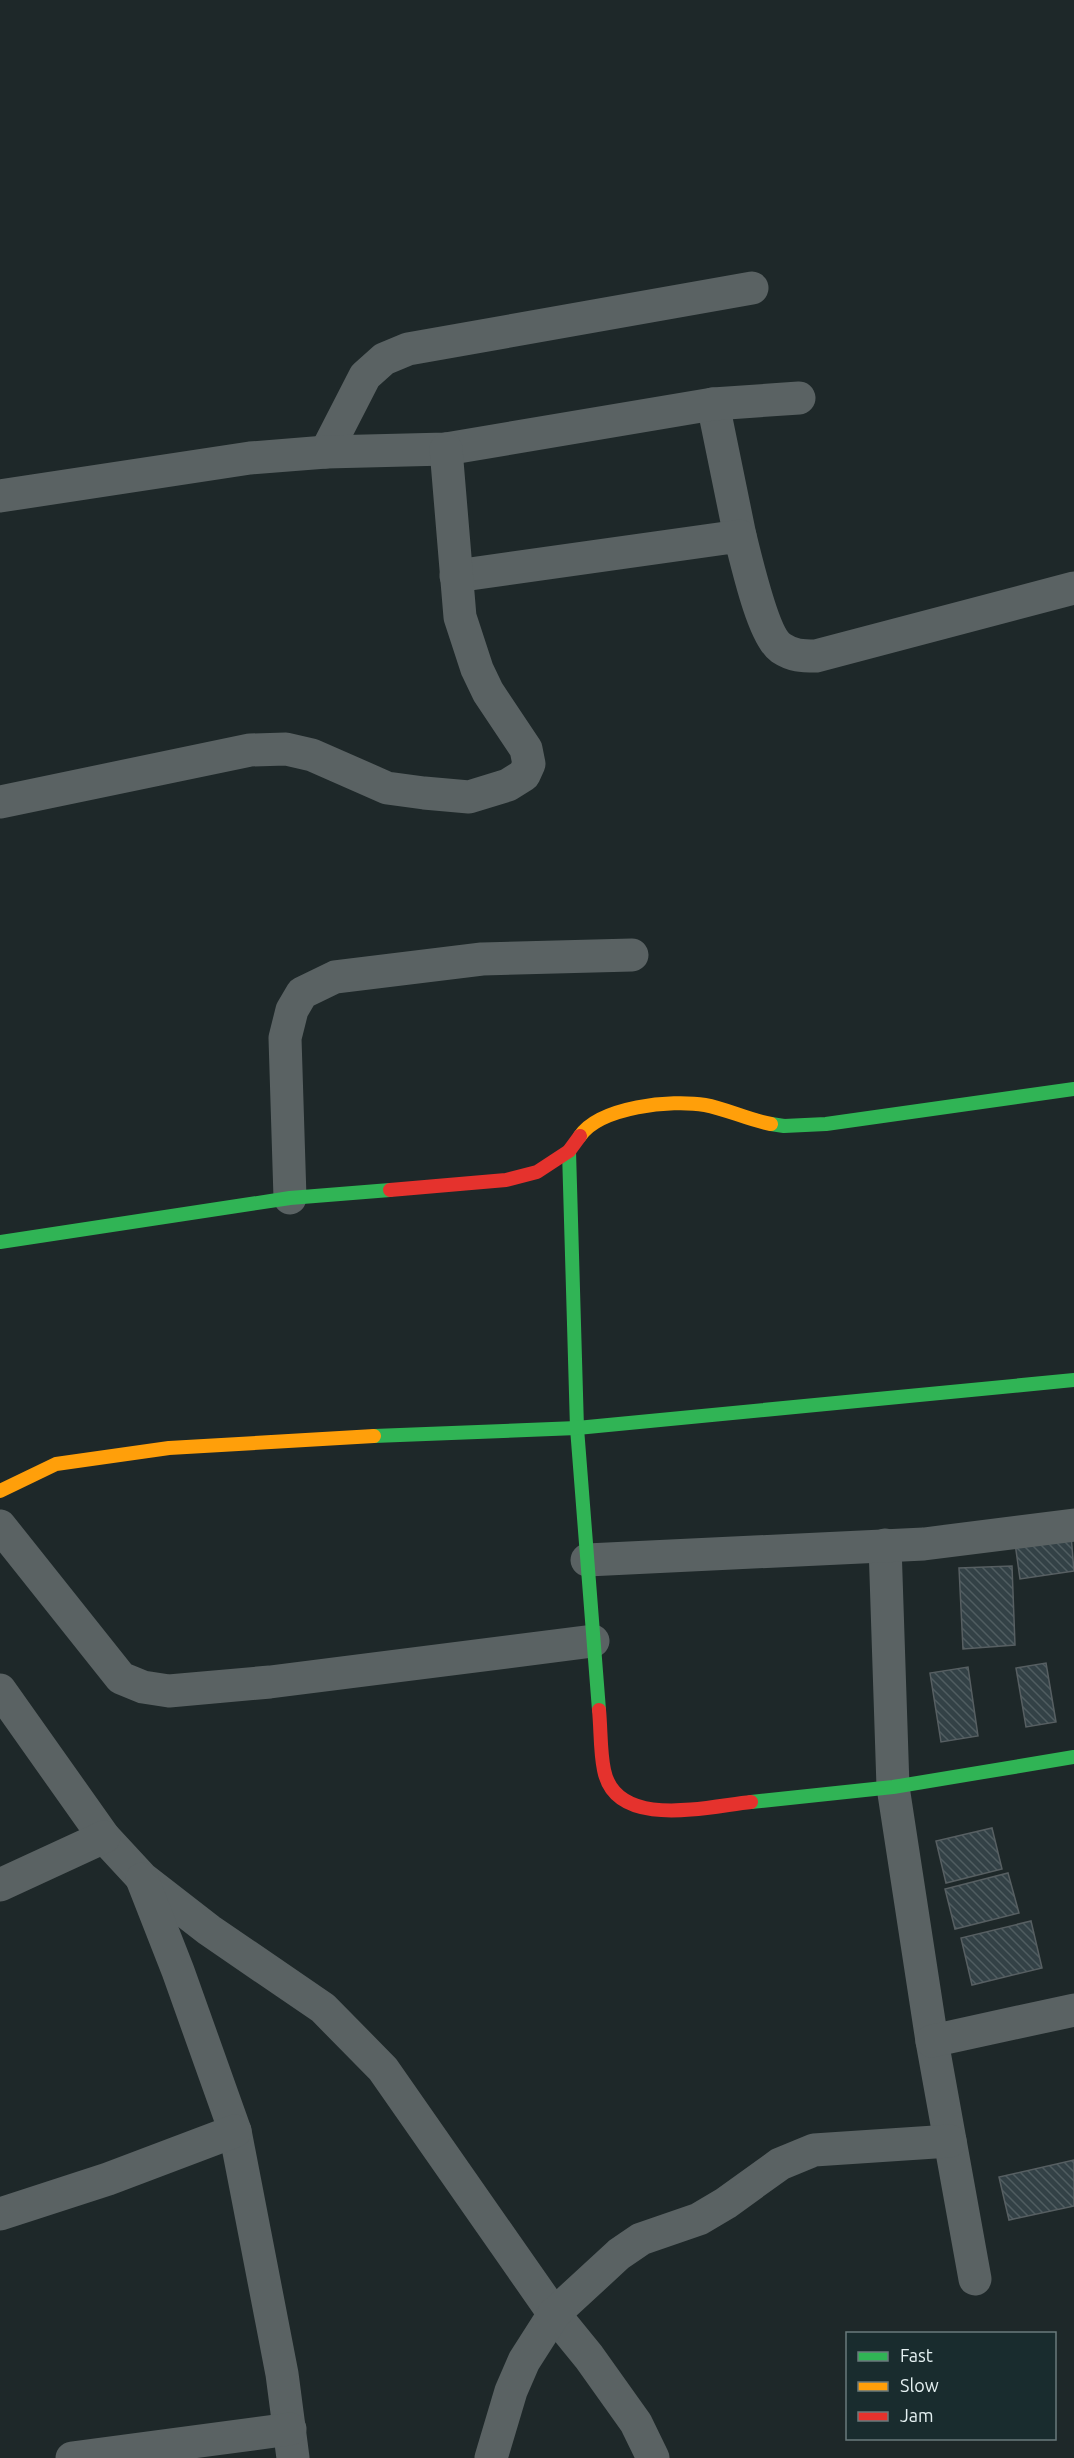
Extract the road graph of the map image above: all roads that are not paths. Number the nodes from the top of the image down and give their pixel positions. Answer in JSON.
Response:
{"nodes":[{"id":1,"x":752,"y":288,"type":"dead end"},
{"id":2,"x":799,"y":398,"type":"dead end"},
{"id":3,"x":714,"y":404,"type":"junction"},
{"id":4,"x":446,"y":449,"type":"junction"},
{"id":5,"x":326,"y":452,"type":"junction"},
{"id":6,"x":0,"y":496,"type":"edge"},
{"id":7,"x":740,"y":536,"type":"junction"},
{"id":8,"x":456,"y":576,"type":"junction"},
{"id":9,"x":1074,"y":588,"type":"edge"},
{"id":10,"x":0,"y":802,"type":"edge"},
{"id":11,"x":632,"y":955,"type":"dead end"},
{"id":12,"x":1074,"y":1089,"type":"edge"},
{"id":13,"x":569,"y":1151,"type":"junction"},
{"id":14,"x":290,"y":1198,"type":"junction"},
{"id":15,"x":0,"y":1242,"type":"edge"},
{"id":16,"x":1074,"y":1380,"type":"edge"},
{"id":17,"x":577,"y":1428,"type":"junction"},
{"id":18,"x":0,"y":1491,"type":"edge"},
{"id":19,"x":1074,"y":1525,"type":"edge"},
{"id":20,"x":0,"y":1526,"type":"edge"},
{"id":21,"x":885,"y":1545,"type":"junction"},
{"id":22,"x":587,"y":1560,"type":"junction"},
{"id":23,"x":593,"y":1641,"type":"junction"},
{"id":24,"x":0,"y":1690,"type":"edge"},
{"id":25,"x":1074,"y":1757,"type":"edge"},
{"id":26,"x":893,"y":1787,"type":"junction"},
{"id":27,"x":104,"y":1837,"type":"junction"},
{"id":28,"x":142,"y":1878,"type":"junction"},
{"id":29,"x":0,"y":1885,"type":"edge"},
{"id":30,"x":1074,"y":2010,"type":"edge"},
{"id":31,"x":932,"y":2041,"type":"junction"},
{"id":32,"x":235,"y":2131,"type":"junction"},
{"id":33,"x":950,"y":2141,"type":"junction"},
{"id":34,"x":0,"y":2214,"type":"edge"},
{"id":35,"x":975,"y":2279,"type":"dead end"},
{"id":36,"x":554,"y":2314,"type":"junction"},
{"id":37,"x":291,"y":2443,"type":"edge"},
{"id":38,"x":88,"y":2457,"type":"edge"},
{"id":39,"x":490,"y":2458,"type":"edge"},
{"id":40,"x":653,"y":2458,"type":"edge"}],
"edges":[{"from":1,"to":5,"type":"street"},
{"from":2,"to":3,"type":"street"},
{"from":3,"to":4,"type":"street"},
{"from":3,"to":7,"type":"street"},
{"from":4,"to":5,"type":"street"},
{"from":4,"to":8,"type":"street"},
{"from":5,"to":6,"type":"street"},
{"from":7,"to":8,"type":"street"},
{"from":7,"to":9,"type":"street"},
{"from":8,"to":10,"type":"street"},
{"from":11,"to":14,"type":"street"},
{"from":12,"to":13,"type":"street"},
{"from":13,"to":14,"type":"street"},
{"from":13,"to":17,"type":"street"},
{"from":14,"to":15,"type":"street"},
{"from":16,"to":17,"type":"street"},
{"from":17,"to":18,"type":"street"},
{"from":17,"to":22,"type":"street"},
{"from":19,"to":21,"type":"street"},
{"from":20,"to":23,"type":"street"},
{"from":21,"to":22,"type":"street"},
{"from":21,"to":26,"type":"street"},
{"from":22,"to":23,"type":"street"},
{"from":23,"to":26,"type":"street"},
{"from":24,"to":27,"type":"street"},
{"from":25,"to":26,"type":"street"},
{"from":26,"to":31,"type":"street"},
{"from":27,"to":28,"type":"street"},
{"from":27,"to":29,"type":"street"},
{"from":28,"to":32,"type":"street"},
{"from":28,"to":36,"type":"street"},
{"from":30,"to":31,"type":"street"},
{"from":31,"to":33,"type":"street"},
{"from":32,"to":34,"type":"street"},
{"from":32,"to":37,"type":"street"},
{"from":33,"to":35,"type":"street"},
{"from":33,"to":36,"type":"street"},
{"from":36,"to":39,"type":"street"},
{"from":36,"to":40,"type":"street"},
{"from":37,"to":38,"type":"street"}]}
